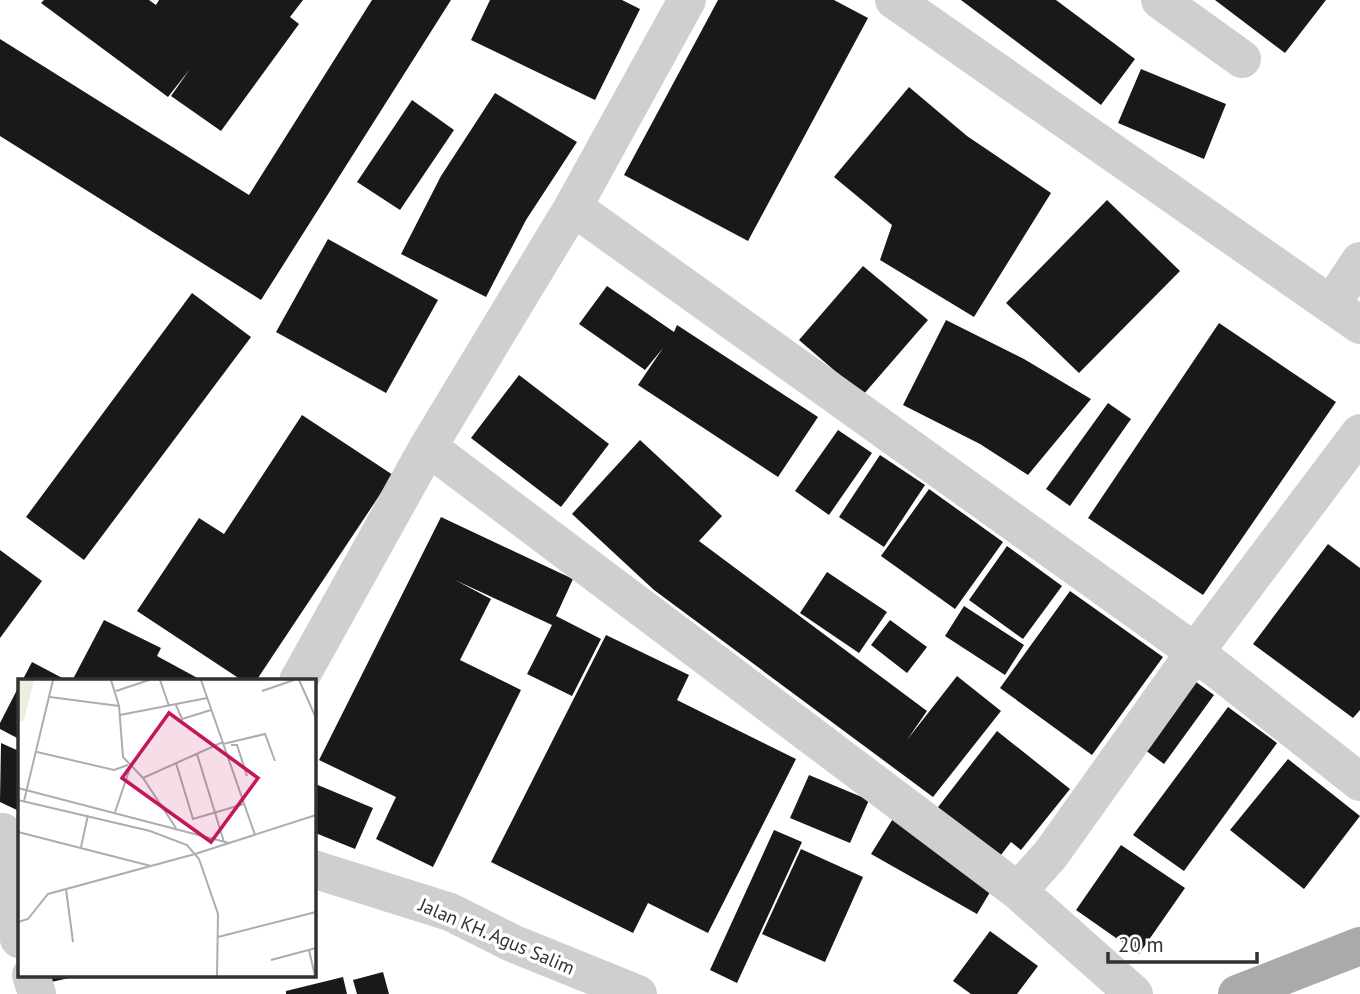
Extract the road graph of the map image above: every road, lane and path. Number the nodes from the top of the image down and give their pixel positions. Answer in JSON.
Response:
{"nodes":[{"id":1,"x":687,"y":0,"type":"edge"},
{"id":2,"x":894,"y":0,"type":"edge"},
{"id":3,"x":1160,"y":0,"type":"edge"},
{"id":4,"x":1241,"y":59,"type":"dead end"},
{"id":5,"x":573,"y":207,"type":"junction"},
{"id":6,"x":1360,"y":261,"type":"edge"},
{"id":7,"x":1345,"y":315,"type":"edge"},
{"id":8,"x":1360,"y":433,"type":"edge"},
{"id":9,"x":428,"y":447,"type":"junction"},
{"id":10,"x":1195,"y":652,"type":"junction"},
{"id":11,"x":299,"y":679,"type":"edge"},
{"id":12,"x":1360,"y":782,"type":"edge"},
{"id":13,"x":7,"y":832,"type":"edge"},
{"id":14,"x":315,"y":870,"type":"edge"},
{"id":15,"x":1018,"y":891,"type":"junction"},
{"id":16,"x":18,"y":936,"type":"edge"},
{"id":17,"x":1356,"y":949,"type":"edge"},
{"id":18,"x":31,"y":976,"type":"edge"},
{"id":19,"x":37,"y":994,"type":"edge"},
{"id":20,"x":638,"y":994,"type":"edge"},
{"id":21,"x":1134,"y":994,"type":"edge"},
{"id":22,"x":1237,"y":994,"type":"edge"}],
"edges":[{"from":1,"to":5,"type":"street"},
{"from":2,"to":7,"type":"street"},
{"from":3,"to":4,"type":"street"},
{"from":5,"to":9,"type":"street"},
{"from":5,"to":10,"type":"street"},
{"from":6,"to":7,"type":"street"},
{"from":8,"to":10,"type":"street"},
{"from":9,"to":11,"type":"street"},
{"from":9,"to":15,"type":"street"},
{"from":10,"to":12,"type":"street"},
{"from":10,"to":15,"type":"street"},
{"from":13,"to":16,"type":"street"},
{"from":14,"to":20,"type":"street","name":"Jalan KH. Agus Salim"},
{"from":15,"to":21,"type":"street"},
{"from":17,"to":22,"type":"main road"},
{"from":18,"to":19,"type":"street"}]}
